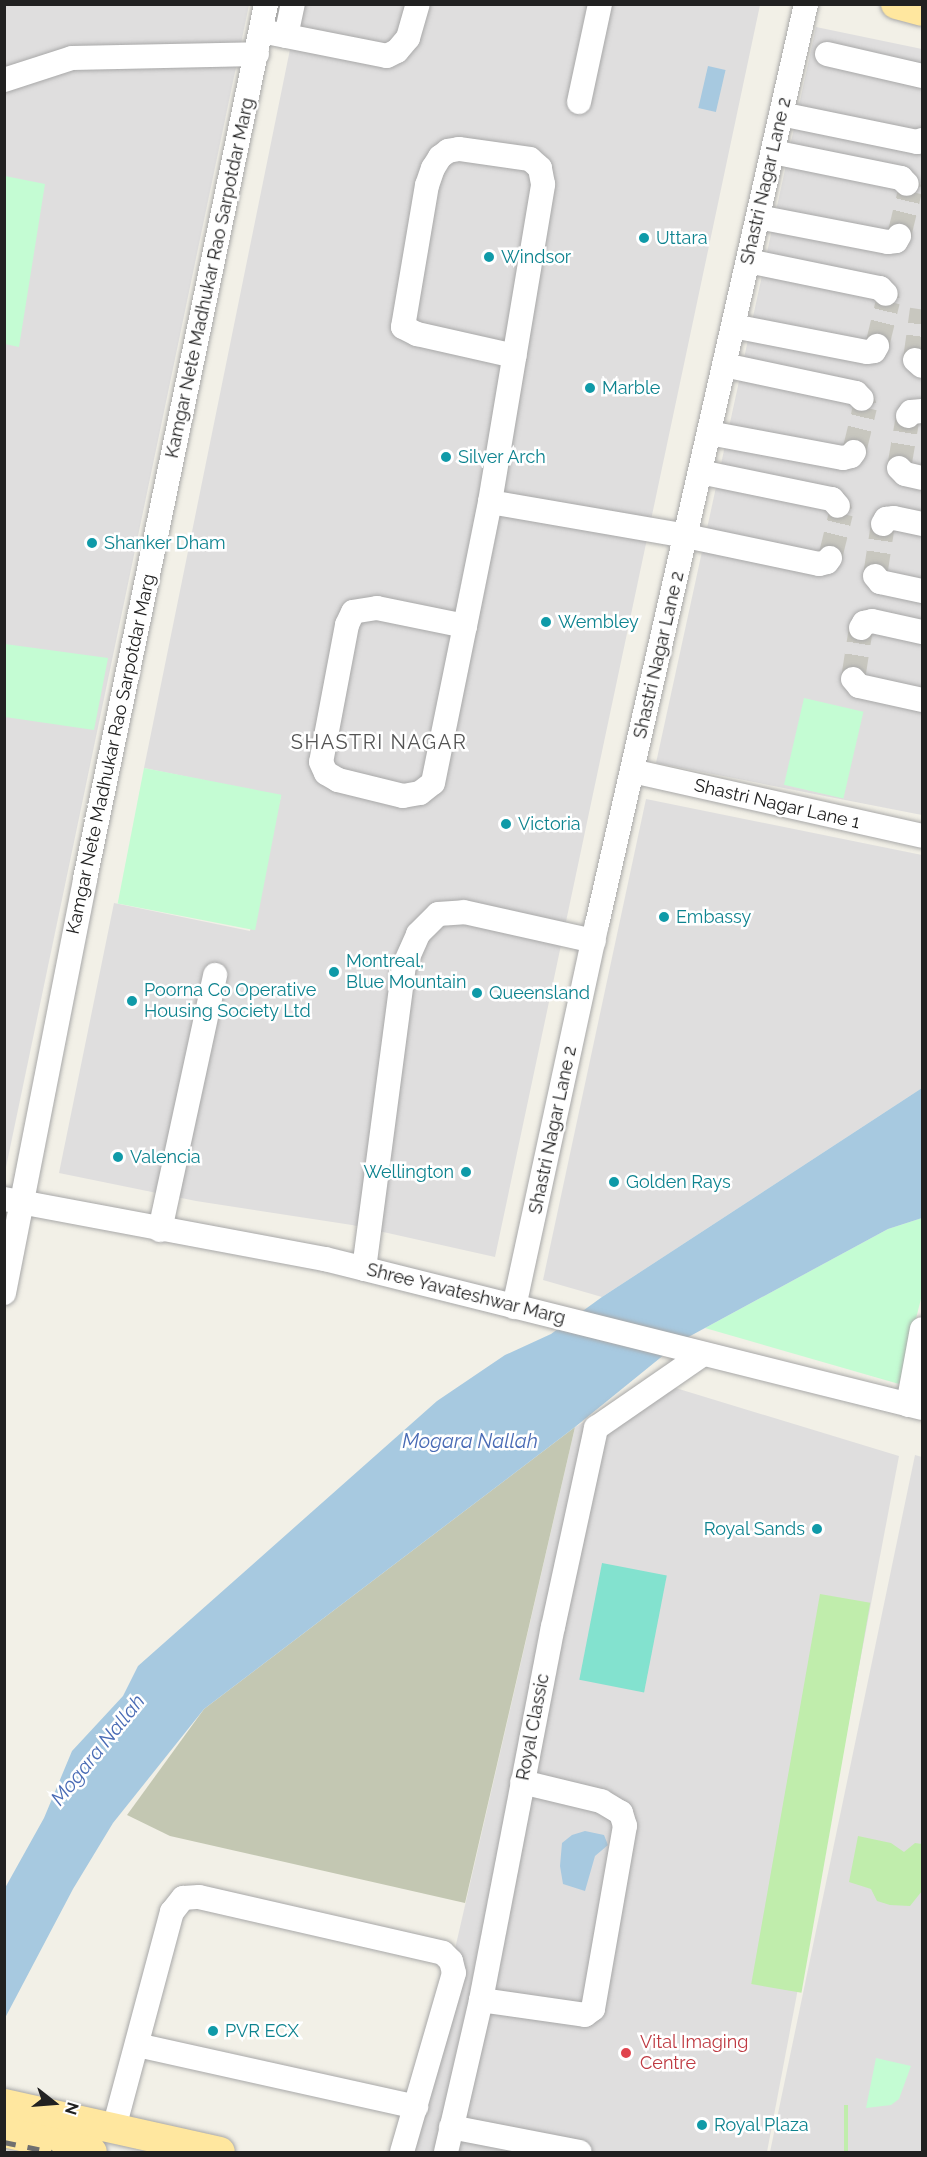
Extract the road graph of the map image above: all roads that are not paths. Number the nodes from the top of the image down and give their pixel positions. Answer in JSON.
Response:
{"nodes":[{"id":1,"x":266,"y":4,"type":"edge"},
{"id":2,"x":293,"y":4,"type":"edge"},
{"id":3,"x":418,"y":4,"type":"edge"},
{"id":4,"x":600,"y":4,"type":"edge"},
{"id":5,"x":806,"y":4,"type":"edge"},
{"id":6,"x":896,"y":4,"type":"edge"},
{"id":7,"x":922,"y":11,"type":"edge"},
{"id":8,"x":286,"y":36,"type":"junction"},
{"id":9,"x":259,"y":42,"type":"junction"},
{"id":10,"x":827,"y":54,"type":"dead end"},
{"id":11,"x":922,"y":76,"type":"edge"},
{"id":12,"x":4,"y":81,"type":"edge"},
{"id":13,"x":579,"y":102,"type":"dead end"},
{"id":14,"x":781,"y":114,"type":"junction"},
{"id":15,"x":922,"y":140,"type":"edge"},
{"id":16,"x":772,"y":152,"type":"junction"},
{"id":17,"x":907,"y":184,"type":"dead end"},
{"id":18,"x":758,"y":217,"type":"junction"},
{"id":19,"x":899,"y":236,"type":"dead end"},
{"id":20,"x":748,"y":261,"type":"junction"},
{"id":21,"x":886,"y":294,"type":"dead end"},
{"id":22,"x":733,"y":326,"type":"junction"},
{"id":23,"x":878,"y":346,"type":"dead end"},
{"id":24,"x":514,"y":356,"type":"junction"},
{"id":25,"x":724,"y":366,"type":"junction"},
{"id":26,"x":862,"y":399,"type":"dead end"},
{"id":27,"x":709,"y":433,"type":"junction"},
{"id":28,"x":854,"y":452,"type":"dead end"},
{"id":29,"x":899,"y":468,"type":"dead end"},
{"id":30,"x":700,"y":472,"type":"junction"},
{"id":31,"x":922,"y":478,"type":"edge"},
{"id":32,"x":490,"y":502,"type":"junction"},
{"id":33,"x":838,"y":506,"type":"dead end"},
{"id":34,"x":883,"y":524,"type":"dead end"},
{"id":35,"x":922,"y":524,"type":"edge"},
{"id":36,"x":686,"y":536,"type":"junction"},
{"id":37,"x":830,"y":558,"type":"dead end"},
{"id":38,"x":874,"y":576,"type":"dead end"},
{"id":39,"x":922,"y":591,"type":"edge"},
{"id":40,"x":465,"y":626,"type":"junction"},
{"id":41,"x":861,"y":627,"type":"dead end"},
{"id":42,"x":922,"y":632,"type":"edge"},
{"id":43,"x":853,"y":680,"type":"dead end"},
{"id":44,"x":922,"y":700,"type":"edge"},
{"id":45,"x":632,"y":771,"type":"junction"},
{"id":46,"x":922,"y":836,"type":"edge"},
{"id":47,"x":594,"y":940,"type":"junction"},
{"id":48,"x":214,"y":975,"type":"dead end"},
{"id":49,"x":13,"y":1201,"type":"edge"},
{"id":50,"x":160,"y":1230,"type":"junction"},
{"id":51,"x":364,"y":1269,"type":"junction"},
{"id":52,"x":4,"y":1293,"type":"edge"},
{"id":53,"x":514,"y":1307,"type":"junction"},
{"id":54,"x":922,"y":1329,"type":"edge"},
{"id":55,"x":694,"y":1353,"type":"junction"},
{"id":56,"x":915,"y":1407,"type":"edge"},
{"id":57,"x":522,"y":1782,"type":"junction"},
{"id":58,"x":481,"y":2000,"type":"junction"},
{"id":59,"x":137,"y":2045,"type":"junction"},
{"id":60,"x":416,"y":2107,"type":"junction"},
{"id":61,"x":451,"y":2127,"type":"junction"},
{"id":62,"x":5,"y":2128,"type":"edge"},
{"id":63,"x":114,"y":2128,"type":"junction"},
{"id":64,"x":92,"y":2152,"type":"edge"},
{"id":65,"x":220,"y":2152,"type":"edge"},
{"id":66,"x":402,"y":2152,"type":"edge"},
{"id":67,"x":446,"y":2152,"type":"edge"},
{"id":68,"x":580,"y":2152,"type":"edge"}],
"edges":[{"from":1,"to":9,"type":"street","name":"Kamgar Nete Madhukar Rao Sarpotdar Marg"},
{"from":2,"to":8,"type":"street"},
{"from":3,"to":8,"type":"street"},
{"from":4,"to":13,"type":"street"},
{"from":5,"to":14,"type":"street","name":"Shastri Nagar Lane 2"},
{"from":6,"to":7,"type":"main road"},
{"from":8,"to":9,"type":"street"},
{"from":9,"to":12,"type":"street"},
{"from":9,"to":49,"type":"street","name":"Kamgar Nete Madhukar Rao Sarpotdar Marg"},
{"from":10,"to":11,"type":"street"},
{"from":14,"to":15,"type":"street"},
{"from":14,"to":16,"type":"street","name":"Shastri Nagar Lane 2"},
{"from":16,"to":17,"type":"street"},
{"from":16,"to":18,"type":"street","name":"Shastri Nagar Lane 2"},
{"from":18,"to":19,"type":"street"},
{"from":18,"to":20,"type":"street","name":"Shastri Nagar Lane 2"},
{"from":20,"to":21,"type":"street"},
{"from":20,"to":22,"type":"street","name":"Shastri Nagar Lane 2"},
{"from":22,"to":23,"type":"street"},
{"from":22,"to":25,"type":"street","name":"Shastri Nagar Lane 2"},
{"from":24,"to":24,"type":"street"},
{"from":24,"to":32,"type":"street"},
{"from":25,"to":26,"type":"street"},
{"from":25,"to":27,"type":"street","name":"Shastri Nagar Lane 2"},
{"from":27,"to":28,"type":"street"},
{"from":27,"to":30,"type":"street","name":"Shastri Nagar Lane 2"},
{"from":29,"to":31,"type":"street"},
{"from":30,"to":33,"type":"street"},
{"from":30,"to":36,"type":"street","name":"Shastri Nagar Lane 2"},
{"from":32,"to":36,"type":"street"},
{"from":32,"to":40,"type":"street"},
{"from":34,"to":35,"type":"street"},
{"from":36,"to":37,"type":"street"},
{"from":36,"to":45,"type":"street","name":"Shastri Nagar Lane 2"},
{"from":38,"to":39,"type":"street"},
{"from":40,"to":40,"type":"street"},
{"from":41,"to":42,"type":"street"},
{"from":43,"to":44,"type":"street"},
{"from":45,"to":46,"type":"street","name":"Shastri Nagar Lane 1"},
{"from":45,"to":47,"type":"street","name":"Shastri Nagar Lane 2"},
{"from":47,"to":51,"type":"street"},
{"from":47,"to":53,"type":"street","name":"Shastri Nagar Lane 2"},
{"from":48,"to":50,"type":"street"},
{"from":49,"to":50,"type":"street","name":"Shree Yavateshwar Marg"},
{"from":49,"to":52,"type":"street","name":"Kamgar Nete Madhukar Rao Sarpotdar Marg"},
{"from":50,"to":51,"type":"street","name":"Shree Yavateshwar Marg"},
{"from":51,"to":53,"type":"street","name":"Shree Yavateshwar Marg"},
{"from":53,"to":55,"type":"street","name":"Shree Yavateshwar Marg"},
{"from":54,"to":56,"type":"street"},
{"from":55,"to":56,"type":"street","name":"Shree Yavateshwar Marg"},
{"from":55,"to":57,"type":"street","name":"Royal Classic"},
{"from":57,"to":58,"type":"street","name":"Royal Classic"},
{"from":57,"to":58,"type":"street"},
{"from":58,"to":61,"type":"street","name":"Royal Classic"},
{"from":59,"to":60,"type":"street"},
{"from":59,"to":60,"type":"street"},
{"from":59,"to":63,"type":"street"},
{"from":60,"to":66,"type":"street"},
{"from":61,"to":67,"type":"street","name":"Royal Classic"},
{"from":61,"to":68,"type":"street"},
{"from":62,"to":63,"type":"main road"},
{"from":62,"to":64,"type":"main road"},
{"from":63,"to":65,"type":"main road"}]}
